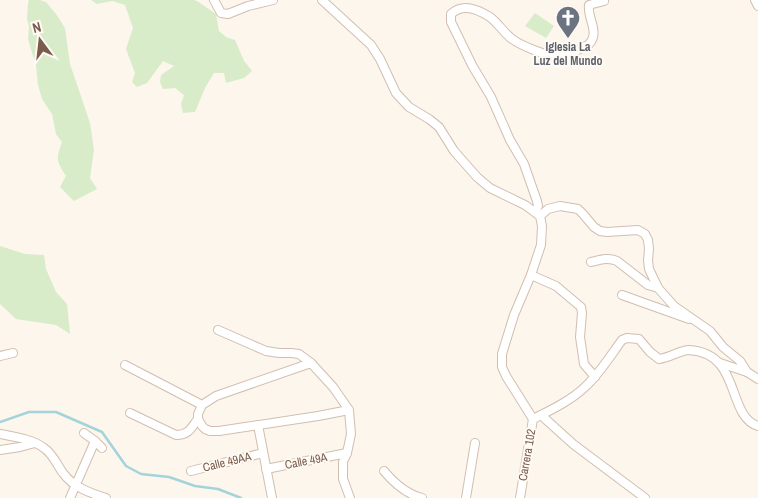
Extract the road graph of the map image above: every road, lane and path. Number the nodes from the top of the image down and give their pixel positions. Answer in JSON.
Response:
{"nodes":[{"id":1,"x":214,"y":0,"type":"edge"},
{"id":2,"x":273,"y":0,"type":"edge"},
{"id":3,"x":322,"y":0,"type":"edge"},
{"id":4,"x":755,"y":0,"type":"edge"},
{"id":5,"x":604,"y":1,"type":"edge"},
{"id":6,"x":758,"y":6,"type":"edge"},
{"id":7,"x":538,"y":214,"type":"junction"},
{"id":8,"x":591,"y":262,"type":"dead end"},
{"id":9,"x":530,"y":275,"type":"junction"},
{"id":10,"x":658,"y":288,"type":"junction"},
{"id":11,"x":622,"y":295,"type":"dead end"},
{"id":12,"x":698,"y":322,"type":"junction"},
{"id":13,"x":218,"y":330,"type":"dead end"},
{"id":14,"x":13,"y":353,"type":"dead end"},
{"id":15,"x":0,"y":356,"type":"edge"},
{"id":16,"x":311,"y":363,"type":"junction"},
{"id":17,"x":720,"y":363,"type":"junction"},
{"id":18,"x":125,"y":365,"type":"dead end"},
{"id":19,"x":747,"y":372,"type":"junction"},
{"id":20,"x":595,"y":377,"type":"junction"},
{"id":21,"x":758,"y":379,"type":"edge"},
{"id":22,"x":202,"y":405,"type":"junction"},
{"id":23,"x":349,"y":410,"type":"junction"},
{"id":24,"x":130,"y":413,"type":"dead end"},
{"id":25,"x":541,"y":415,"type":"junction"},
{"id":26,"x":198,"y":419,"type":"junction"},
{"id":27,"x":533,"y":419,"type":"junction"},
{"id":28,"x":258,"y":425,"type":"junction"},
{"id":29,"x":758,"y":426,"type":"edge"},
{"id":30,"x":84,"y":433,"type":"dead end"},
{"id":31,"x":0,"y":434,"type":"edge"},
{"id":32,"x":95,"y":441,"type":"junction"},
{"id":33,"x":35,"y":443,"type":"junction"},
{"id":34,"x":476,"y":443,"type":"dead end"},
{"id":35,"x":102,"y":448,"type":"dead end"},
{"id":36,"x":0,"y":450,"type":"edge"},
{"id":37,"x":263,"y":453,"type":"junction"},
{"id":38,"x":347,"y":453,"type":"junction"},
{"id":39,"x":266,"y":469,"type":"junction"},
{"id":40,"x":191,"y":471,"type":"dead end"},
{"id":41,"x":384,"y":471,"type":"dead end"},
{"id":42,"x":76,"y":486,"type":"junction"},
{"id":43,"x":70,"y":498,"type":"edge"},
{"id":44,"x":106,"y":498,"type":"edge"},
{"id":45,"x":272,"y":498,"type":"edge"},
{"id":46,"x":350,"y":498,"type":"edge"},
{"id":47,"x":422,"y":498,"type":"edge"},
{"id":48,"x":466,"y":498,"type":"edge"},
{"id":49,"x":520,"y":498,"type":"edge"},
{"id":50,"x":645,"y":498,"type":"edge"}],
"edges":[{"from":1,"to":2,"type":"street"},
{"from":3,"to":7,"type":"street"},
{"from":4,"to":6,"type":"street"},
{"from":5,"to":7,"type":"street"},
{"from":7,"to":9,"type":"street"},
{"from":7,"to":10,"type":"street"},
{"from":8,"to":10,"type":"street"},
{"from":9,"to":20,"type":"street"},
{"from":9,"to":27,"type":"street"},
{"from":10,"to":12,"type":"street"},
{"from":11,"to":12,"type":"street"},
{"from":12,"to":19,"type":"street"},
{"from":13,"to":16,"type":"street"},
{"from":14,"to":15,"type":"street"},
{"from":16,"to":22,"type":"street"},
{"from":16,"to":23,"type":"street"},
{"from":17,"to":19,"type":"street"},
{"from":17,"to":20,"type":"street","name":"Carrera 102"},
{"from":17,"to":29,"type":"street"},
{"from":18,"to":22,"type":"street"},
{"from":19,"to":21,"type":"street"},
{"from":20,"to":25,"type":"street","name":"Carrera 102"},
{"from":22,"to":26,"type":"street"},
{"from":23,"to":28,"type":"street"},
{"from":23,"to":38,"type":"street"},
{"from":24,"to":26,"type":"street"},
{"from":25,"to":27,"type":"street","name":"Carrera 102"},
{"from":25,"to":50,"type":"street"},
{"from":26,"to":28,"type":"street"},
{"from":27,"to":49,"type":"street","name":"Carrera 102"},
{"from":28,"to":37,"type":"street"},
{"from":30,"to":32,"type":"street"},
{"from":31,"to":33,"type":"street"},
{"from":32,"to":35,"type":"street"},
{"from":32,"to":42,"type":"street"},
{"from":33,"to":36,"type":"street"},
{"from":33,"to":42,"type":"street"},
{"from":34,"to":48,"type":"street"},
{"from":37,"to":39,"type":"street"},
{"from":37,"to":40,"type":"street","name":"Calle 49AA"},
{"from":38,"to":39,"type":"street","name":"Calle 49A"},
{"from":38,"to":46,"type":"street"},
{"from":39,"to":45,"type":"street"},
{"from":41,"to":47,"type":"street"},
{"from":42,"to":43,"type":"street"},
{"from":42,"to":44,"type":"street"}]}
